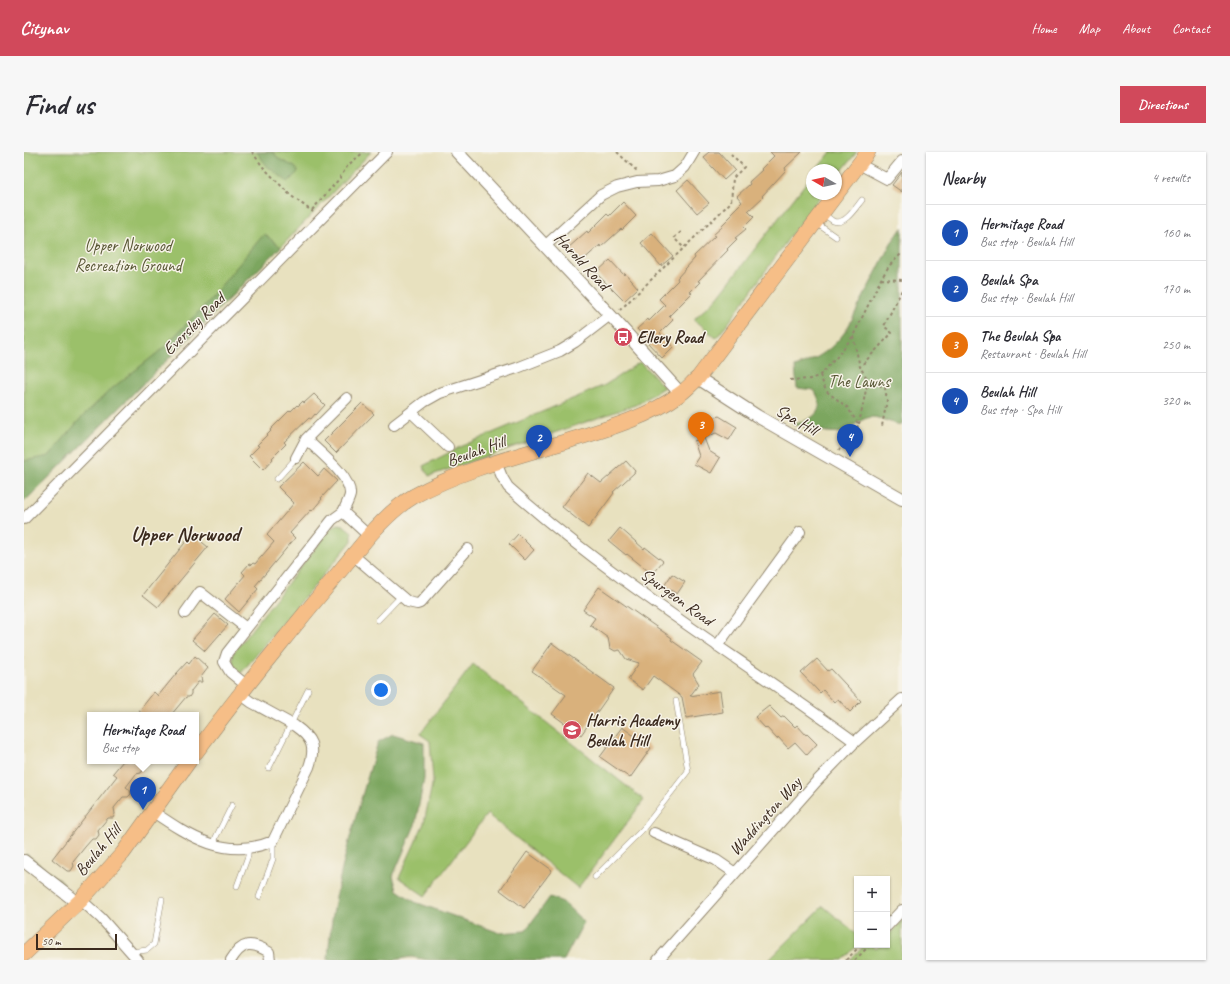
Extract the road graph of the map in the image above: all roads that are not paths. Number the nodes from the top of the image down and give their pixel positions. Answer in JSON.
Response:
{"nodes":[{"id":1,"x":387,"y":152,"type":"edge"},
{"id":2,"x":457,"y":152,"type":"edge"},
{"id":3,"x":694,"y":152,"type":"edge"},
{"id":4,"x":868,"y":152,"type":"edge"},
{"id":5,"x":902,"y":161,"type":"edge"},
{"id":6,"x":859,"y":164,"type":"junction"},
{"id":7,"x":862,"y":200,"type":"dead end"},
{"id":8,"x":819,"y":218,"type":"junction"},
{"id":9,"x":836,"y":237,"type":"dead end"},
{"id":10,"x":545,"y":246,"type":"junction"},
{"id":11,"x":611,"y":316,"type":"junction"},
{"id":12,"x":698,"y":378,"type":"junction"},
{"id":13,"x":681,"y":394,"type":"junction"},
{"id":14,"x":347,"y":398,"type":"dead end"},
{"id":15,"x":412,"y":412,"type":"junction"},
{"id":16,"x":394,"y":425,"type":"dead end"},
{"id":17,"x":306,"y":439,"type":"junction"},
{"id":18,"x":448,"y":447,"type":"dead end"},
{"id":19,"x":296,"y":458,"type":"joint"},
{"id":20,"x":496,"y":462,"type":"junction"},
{"id":21,"x":277,"y":479,"type":"dead end"},
{"id":22,"x":902,"y":499,"type":"edge"},
{"id":23,"x":342,"y":512,"type":"junction"},
{"id":24,"x":24,"y":520,"type":"edge"},
{"id":25,"x":800,"y":532,"type":"dead end"},
{"id":26,"x":369,"y":536,"type":"junction"},
{"id":27,"x":468,"y":549,"type":"dead end"},
{"id":28,"x":353,"y":555,"type":"junction"},
{"id":29,"x":401,"y":596,"type":"junction"},
{"id":30,"x":185,"y":613,"type":"dead end"},
{"id":31,"x":378,"y":620,"type":"dead end"},
{"id":32,"x":246,"y":628,"type":"junction"},
{"id":33,"x":717,"y":646,"type":"junction"},
{"id":34,"x":243,"y":690,"type":"junction"},
{"id":35,"x":308,"y":690,"type":"dead end"},
{"id":36,"x":902,"y":699,"type":"edge"},
{"id":37,"x":676,"y":701,"type":"dead end"},
{"id":38,"x":292,"y":724,"type":"junction"},
{"id":39,"x":855,"y":742,"type":"junction"},
{"id":40,"x":199,"y":748,"type":"edge"},
{"id":41,"x":188,"y":764,"type":"edge"},
{"id":42,"x":269,"y":768,"type":"dead end"},
{"id":43,"x":232,"y":805,"type":"dead end"},
{"id":44,"x":152,"y":811,"type":"junction"},
{"id":45,"x":643,"y":829,"type":"junction"},
{"id":46,"x":654,"y":833,"type":"joint"},
{"id":47,"x":273,"y":841,"type":"junction"},
{"id":48,"x":214,"y":845,"type":"junction"},
{"id":49,"x":248,"y":847,"type":"junction"},
{"id":50,"x":24,"y":861,"type":"edge"},
{"id":51,"x":735,"y":873,"type":"junction"},
{"id":52,"x":595,"y":877,"type":"dead end"},
{"id":53,"x":237,"y":886,"type":"dead end"},
{"id":54,"x":259,"y":897,"type":"dead end"},
{"id":55,"x":162,"y":899,"type":"dead end"},
{"id":56,"x":79,"y":902,"type":"junction"},
{"id":57,"x":902,"y":910,"type":"edge"},
{"id":58,"x":890,"y":923,"type":"edge"},
{"id":59,"x":130,"y":952,"type":"junction"},
{"id":60,"x":24,"y":954,"type":"edge"},
{"id":61,"x":138,"y":960,"type":"edge"},
{"id":62,"x":231,"y":960,"type":"edge"},
{"id":63,"x":270,"y":960,"type":"edge"},
{"id":64,"x":658,"y":960,"type":"edge"}],
"edges":[{"from":1,"to":24,"type":"street","name":"Eversley Road"},
{"from":2,"to":10,"type":"street","name":"Harold Road"},
{"from":3,"to":10,"type":"street"},
{"from":4,"to":6,"type":"main road","name":"Beulah Hill"},
{"from":5,"to":6,"type":"street"},
{"from":6,"to":8,"type":"main road","name":"Beulah Hill"},
{"from":7,"to":8,"type":"lane"},
{"from":8,"to":9,"type":"lane"},
{"from":8,"to":12,"type":"main road","name":"Beulah Hill"},
{"from":10,"to":11,"type":"street","name":"Harold Road"},
{"from":11,"to":13,"type":"street","name":"Harold Road"},
{"from":11,"to":15,"type":"street"},
{"from":12,"to":13,"type":"main road","name":"Beulah Hill"},
{"from":12,"to":22,"type":"street","name":"Spa Hill"},
{"from":13,"to":20,"type":"main road","name":"Beulah Hill"},
{"from":14,"to":17,"type":"street"},
{"from":15,"to":16,"type":"street"},
{"from":15,"to":18,"type":"street"},
{"from":17,"to":19,"type":"street"},
{"from":17,"to":23,"type":"street"},
{"from":19,"to":21,"type":"lane"},
{"from":20,"to":26,"type":"main road","name":"Beulah Hill"},
{"from":20,"to":33,"type":"street","name":"Spurgeon Road"},
{"from":23,"to":26,"type":"street"},
{"from":23,"to":32,"type":"street"},
{"from":25,"to":33,"type":"street"},
{"from":26,"to":28,"type":"main road","name":"Beulah Hill"},
{"from":27,"to":29,"type":"street"},
{"from":28,"to":29,"type":"street"},
{"from":28,"to":34,"type":"main road","name":"Beulah Hill"},
{"from":29,"to":31,"type":"lane"},
{"from":30,"to":32,"type":"street"},
{"from":32,"to":34,"type":"street"},
{"from":33,"to":39,"type":"street","name":"Spurgeon Road"},
{"from":34,"to":38,"type":"street"},
{"from":34,"to":40,"type":"main road","name":"Beulah Hill"},
{"from":35,"to":38,"type":"lane"},
{"from":36,"to":39,"type":"street","name":"Waddington Way"},
{"from":37,"to":45,"type":"lane"},
{"from":38,"to":42,"type":"lane"},
{"from":38,"to":47,"type":"street"},
{"from":39,"to":51,"type":"street","name":"Waddington Way"},
{"from":41,"to":44,"type":"main road","name":"Beulah Hill"},
{"from":43,"to":48,"type":"lane"},
{"from":44,"to":48,"type":"street"},
{"from":44,"to":56,"type":"main road","name":"Beulah Hill"},
{"from":45,"to":46,"type":"lane"},
{"from":45,"to":52,"type":"lane"},
{"from":46,"to":51,"type":"street"},
{"from":47,"to":49,"type":"street"},
{"from":47,"to":54,"type":"lane"},
{"from":48,"to":49,"type":"street"},
{"from":49,"to":53,"type":"lane"},
{"from":50,"to":56,"type":"street"},
{"from":51,"to":64,"type":"street","name":"Waddington Way"},
{"from":55,"to":59,"type":"lane"},
{"from":56,"to":59,"type":"street"},
{"from":56,"to":60,"type":"main road","name":"Beulah Hill"},
{"from":57,"to":58,"type":"street"},
{"from":59,"to":61,"type":"street"},
{"from":62,"to":63,"type":"street"}]}
